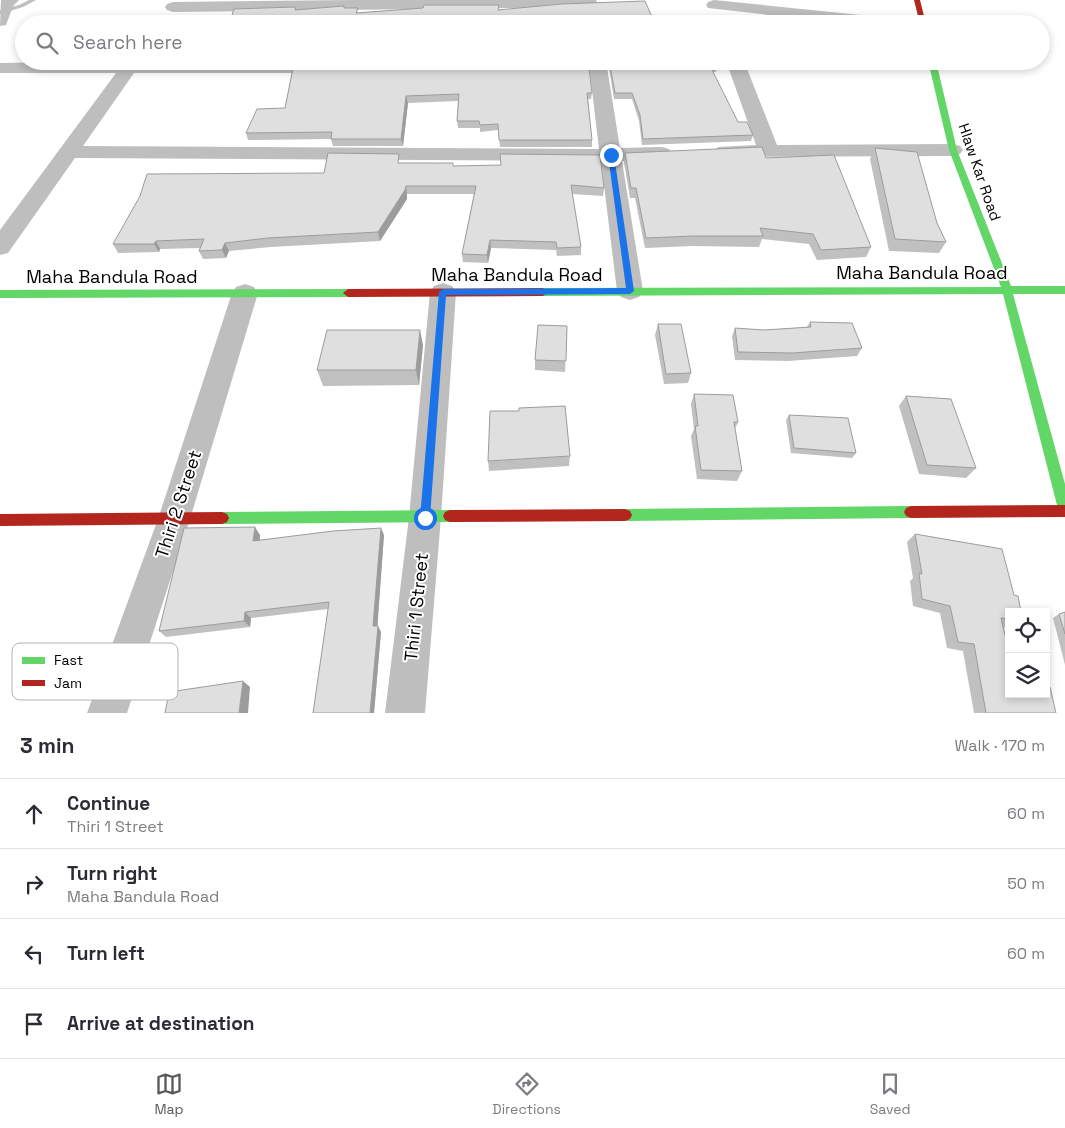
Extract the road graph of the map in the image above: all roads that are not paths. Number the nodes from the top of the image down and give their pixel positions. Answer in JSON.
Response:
{"nodes":[{"id":1,"x":917,"y":0,"type":"edge"},
{"id":2,"x":6,"y":3,"type":"edge"},
{"id":3,"x":713,"y":3,"type":"edge"},
{"id":4,"x":590,"y":6,"type":"edge"},
{"id":5,"x":172,"y":8,"type":"edge"},
{"id":6,"x":718,"y":15,"type":"edge"},
{"id":7,"x":820,"y":15,"type":"edge"},
{"id":8,"x":921,"y":15,"type":"edge"},
{"id":9,"x":0,"y":21,"type":"edge"},
{"id":10,"x":0,"y":68,"type":"edge"},
{"id":11,"x":15,"y":68,"type":"edge"},
{"id":12,"x":127,"y":70,"type":"edge"},
{"id":13,"x":599,"y":70,"type":"edge"},
{"id":14,"x":738,"y":70,"type":"edge"},
{"id":15,"x":934,"y":70,"type":"edge"},
{"id":16,"x":768,"y":149,"type":"junction"},
{"id":17,"x":953,"y":150,"type":"junction"},
{"id":18,"x":709,"y":151,"type":"edge"},
{"id":19,"x":68,"y":152,"type":"junction"},
{"id":20,"x":680,"y":152,"type":"edge"},
{"id":21,"x":611,"y":155,"type":"junction"},
{"id":22,"x":0,"y":247,"type":"edge"},
{"id":23,"x":1008,"y":289,"type":"junction"},
{"id":24,"x":1065,"y":290,"type":"edge"},
{"id":25,"x":630,"y":291,"type":"junction"},
{"id":26,"x":443,"y":292,"type":"junction"},
{"id":27,"x":245,"y":293,"type":"junction"},
{"id":28,"x":0,"y":294,"type":"edge"},
{"id":29,"x":1065,"y":510,"type":"edge"},
{"id":30,"x":425,"y":518,"type":"junction"},
{"id":31,"x":174,"y":519,"type":"junction"},
{"id":32,"x":0,"y":520,"type":"edge"},
{"id":33,"x":131,"y":643,"type":"edge"},
{"id":34,"x":111,"y":700,"type":"edge"},
{"id":35,"x":107,"y":713,"type":"edge"},
{"id":36,"x":405,"y":713,"type":"edge"}],
"edges":[{"from":1,"to":8,"type":"street"},
{"from":2,"to":9,"type":"street"},
{"from":3,"to":6,"type":"street"},
{"from":3,"to":7,"type":"street"},
{"from":4,"to":5,"type":"street"},
{"from":10,"to":11,"type":"street"},
{"from":12,"to":19,"type":"street"},
{"from":13,"to":21,"type":"street"},
{"from":14,"to":16,"type":"street"},
{"from":15,"to":17,"type":"street","name":"Hlaw Kar Road"},
{"from":16,"to":17,"type":"street"},
{"from":16,"to":18,"type":"street"},
{"from":17,"to":23,"type":"street","name":"Hlaw Kar Road"},
{"from":19,"to":21,"type":"street"},
{"from":19,"to":22,"type":"street"},
{"from":20,"to":21,"type":"street"},
{"from":21,"to":25,"type":"street"},
{"from":23,"to":24,"type":"street","name":"Maha Bandula Road"},
{"from":23,"to":25,"type":"street","name":"Maha Bandula Road"},
{"from":23,"to":29,"type":"street","name":"Hlaw Kar Road"},
{"from":25,"to":26,"type":"street","name":"Maha Bandula Road"},
{"from":26,"to":27,"type":"street","name":"Maha Bandula Road"},
{"from":26,"to":30,"type":"street","name":"Thiri 1 Street"},
{"from":27,"to":28,"type":"street","name":"Maha Bandula Road"},
{"from":27,"to":31,"type":"street","name":"Thiri 2 Street"},
{"from":29,"to":30,"type":"street"},
{"from":30,"to":31,"type":"street"},
{"from":30,"to":36,"type":"street","name":"Thiri 1 Street"},
{"from":31,"to":32,"type":"street"},
{"from":31,"to":33,"type":"street","name":"Thiri 2 Street"},
{"from":34,"to":35,"type":"street","name":"Thiri 2 Street"}]}
